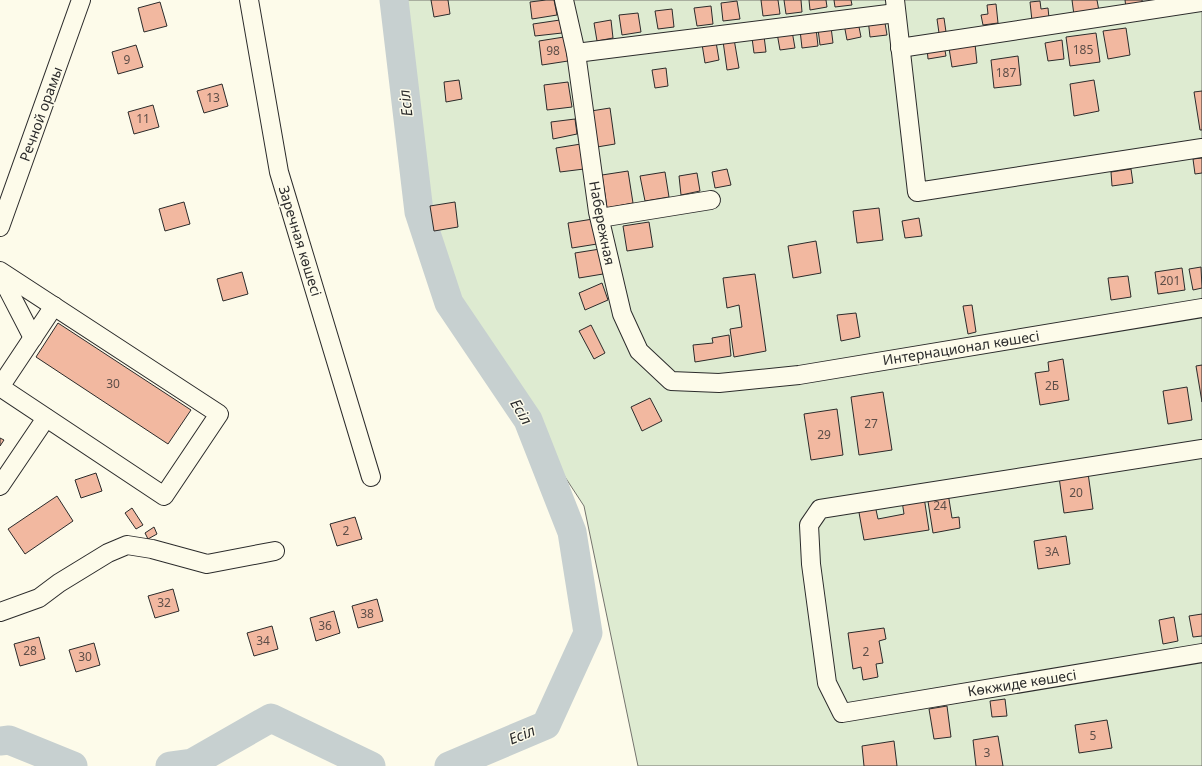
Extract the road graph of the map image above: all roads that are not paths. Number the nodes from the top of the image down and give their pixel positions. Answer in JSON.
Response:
{"nodes":[{"id":1,"x":81,"y":0,"type":"edge"},
{"id":2,"x":249,"y":0,"type":"edge"},
{"id":3,"x":564,"y":0,"type":"edge"},
{"id":4,"x":1202,"y":2,"type":"edge"},
{"id":5,"x":896,"y":6,"type":"edge"},
{"id":6,"x":900,"y":48,"type":"junction"},
{"id":7,"x":576,"y":53,"type":"junction"},
{"id":8,"x":1202,"y":148,"type":"edge"},
{"id":9,"x":711,"y":200,"type":"dead end"},
{"id":10,"x":5,"y":201,"type":"edge"},
{"id":11,"x":600,"y":218,"type":"junction"},
{"id":12,"x":0,"y":227,"type":"edge"},
{"id":13,"x":0,"y":271,"type":"edge"},
{"id":14,"x":0,"y":274,"type":"edge"},
{"id":15,"x":54,"y":306,"type":"junction"},
{"id":16,"x":1202,"y":308,"type":"edge"},
{"id":17,"x":33,"y":338,"type":"junction"},
{"id":18,"x":719,"y":383,"type":"joint"},
{"id":19,"x":0,"y":387,"type":"edge"},
{"id":20,"x":46,"y":418,"type":"junction"},
{"id":21,"x":1202,"y":449,"type":"edge"},
{"id":22,"x":371,"y":477,"type":"dead end"},
{"id":23,"x":0,"y":486,"type":"edge"},
{"id":24,"x":275,"y":551,"type":"dead end"},
{"id":25,"x":0,"y":612,"type":"edge"},
{"id":26,"x":1202,"y":653,"type":"edge"}],
"edges":[{"from":1,"to":10,"type":"street","name":"Речной орамы"},
{"from":2,"to":22,"type":"street","name":"Заречная көшесі"},
{"from":3,"to":7,"type":"street","name":"Набережная"},
{"from":4,"to":6,"type":"street"},
{"from":5,"to":6,"type":"street"},
{"from":5,"to":7,"type":"street"},
{"from":6,"to":8,"type":"street"},
{"from":7,"to":11,"type":"street","name":"Набережная"},
{"from":9,"to":11,"type":"street"},
{"from":10,"to":12,"type":"street","name":"Речной орамы"},
{"from":11,"to":18,"type":"street","name":"Набережная"},
{"from":13,"to":15,"type":"street"},
{"from":14,"to":17,"type":"street"},
{"from":15,"to":17,"type":"street"},
{"from":15,"to":20,"type":"street"},
{"from":16,"to":18,"type":"street","name":"Интернационал көшесі"},
{"from":17,"to":19,"type":"street"},
{"from":19,"to":20,"type":"street"},
{"from":20,"to":23,"type":"street"},
{"from":21,"to":26,"type":"street","name":"Көкжиде көшесі"},
{"from":24,"to":25,"type":"street"}]}
